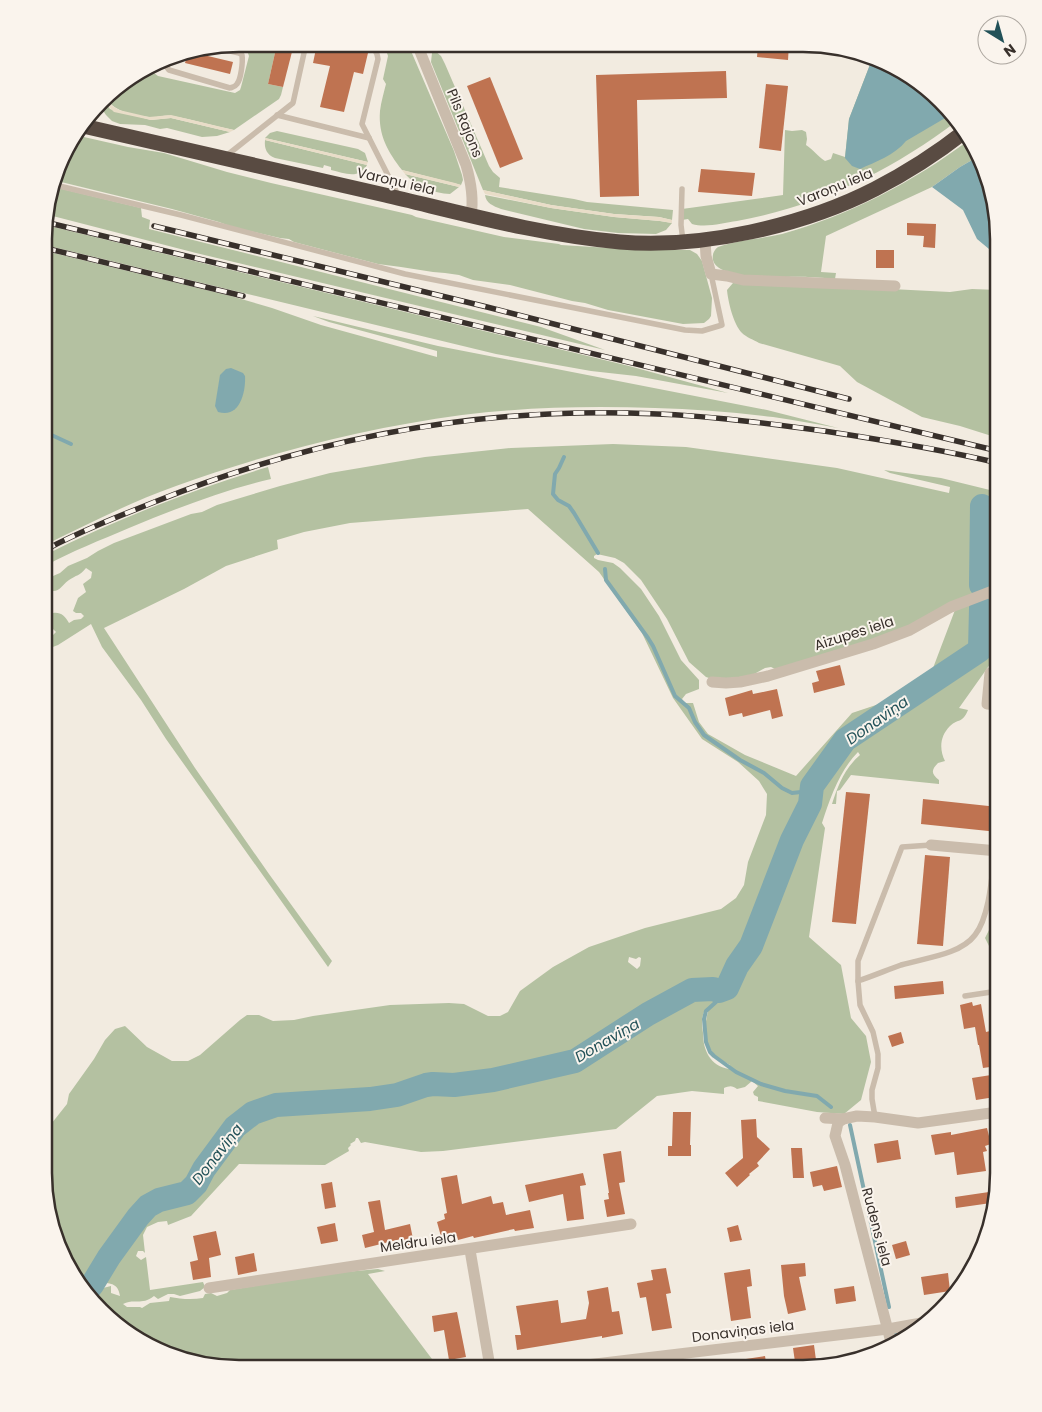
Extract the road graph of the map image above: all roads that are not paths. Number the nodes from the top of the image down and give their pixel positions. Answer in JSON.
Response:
{"nodes":[{"id":1,"x":236,"y":52,"type":"edge"},
{"id":2,"x":304,"y":52,"type":"edge"},
{"id":3,"x":377,"y":52,"type":"edge"},
{"id":4,"x":420,"y":52,"type":"edge"},
{"id":5,"x":167,"y":67,"type":"edge"},
{"id":6,"x":277,"y":115,"type":"junction"},
{"id":7,"x":91,"y":126,"type":"edge"},
{"id":8,"x":958,"y":136,"type":"edge"},
{"id":9,"x":369,"y":138,"type":"junction"},
{"id":10,"x":223,"y":158,"type":"junction"},
{"id":11,"x":60,"y":186,"type":"edge"},
{"id":12,"x":682,"y":188,"type":"dead end"},
{"id":13,"x":399,"y":199,"type":"junction"},
{"id":14,"x":471,"y":215,"type":"junction"},
{"id":15,"x":705,"y":240,"type":"junction"},
{"id":16,"x":683,"y":242,"type":"junction"},
{"id":17,"x":711,"y":274,"type":"junction"},
{"id":18,"x":895,"y":286,"type":"dead end"},
{"id":19,"x":990,"y":592,"type":"edge"},
{"id":20,"x":990,"y":673,"type":"dead end"},
{"id":21,"x":712,"y":682,"type":"dead end"},
{"id":22,"x":990,"y":704,"type":"edge"},
{"id":23,"x":931,"y":845,"type":"joint"},
{"id":24,"x":990,"y":849,"type":"edge"},
{"id":25,"x":990,"y":890,"type":"edge"},
{"id":26,"x":858,"y":982,"type":"junction"},
{"id":27,"x":990,"y":992,"type":"edge"},
{"id":28,"x":965,"y":996,"type":"dead end"},
{"id":29,"x":990,"y":1113,"type":"edge"},
{"id":30,"x":875,"y":1116,"type":"junction"},
{"id":31,"x":825,"y":1118,"type":"dead end"},
{"id":32,"x":843,"y":1119,"type":"junction"},
{"id":33,"x":631,"y":1224,"type":"dead end"},
{"id":34,"x":470,"y":1250,"type":"junction"},
{"id":35,"x":209,"y":1288,"type":"dead end"},
{"id":36,"x":910,"y":1325,"type":"edge"},
{"id":37,"x":888,"y":1329,"type":"junction"},
{"id":38,"x":890,"y":1337,"type":"edge"},
{"id":39,"x":489,"y":1360,"type":"edge"},
{"id":40,"x":629,"y":1360,"type":"edge"}],
"edges":[{"from":1,"to":5,"type":"lane"},
{"from":2,"to":6,"type":"lane"},
{"from":3,"to":9,"type":"lane"},
{"from":4,"to":14,"type":"street","name":"Pils Rajons"},
{"from":6,"to":9,"type":"lane"},
{"from":6,"to":10,"type":"lane"},
{"from":7,"to":10,"type":"highway","name":"Varoņu iela"},
{"from":8,"to":15,"type":"highway","name":"Varoņu iela"},
{"from":9,"to":13,"type":"lane"},
{"from":10,"to":13,"type":"highway","name":"Varoņu iela"},
{"from":11,"to":17,"type":"lane"},
{"from":12,"to":16,"type":"lane"},
{"from":13,"to":14,"type":"highway","name":"Varoņu iela"},
{"from":14,"to":16,"type":"highway","name":"Varoņu iela"},
{"from":15,"to":16,"type":"highway","name":"Varoņu iela"},
{"from":15,"to":17,"type":"street"},
{"from":17,"to":18,"type":"street"},
{"from":19,"to":21,"type":"street","name":"Aizupes iela"},
{"from":20,"to":22,"type":"street"},
{"from":23,"to":24,"type":"street"},
{"from":23,"to":26,"type":"lane"},
{"from":25,"to":26,"type":"lane"},
{"from":26,"to":30,"type":"lane"},
{"from":27,"to":28,"type":"lane"},
{"from":29,"to":30,"type":"street"},
{"from":30,"to":32,"type":"street"},
{"from":31,"to":32,"type":"street"},
{"from":32,"to":37,"type":"street","name":"Rudens iela"},
{"from":33,"to":34,"type":"street","name":"Meldru iela"},
{"from":34,"to":35,"type":"street","name":"Meldru iela"},
{"from":34,"to":39,"type":"street"},
{"from":36,"to":37,"type":"street","name":"Donaviņas iela"},
{"from":37,"to":38,"type":"street","name":"Rudens iela"},
{"from":37,"to":40,"type":"street","name":"Donaviņas iela"}]}
